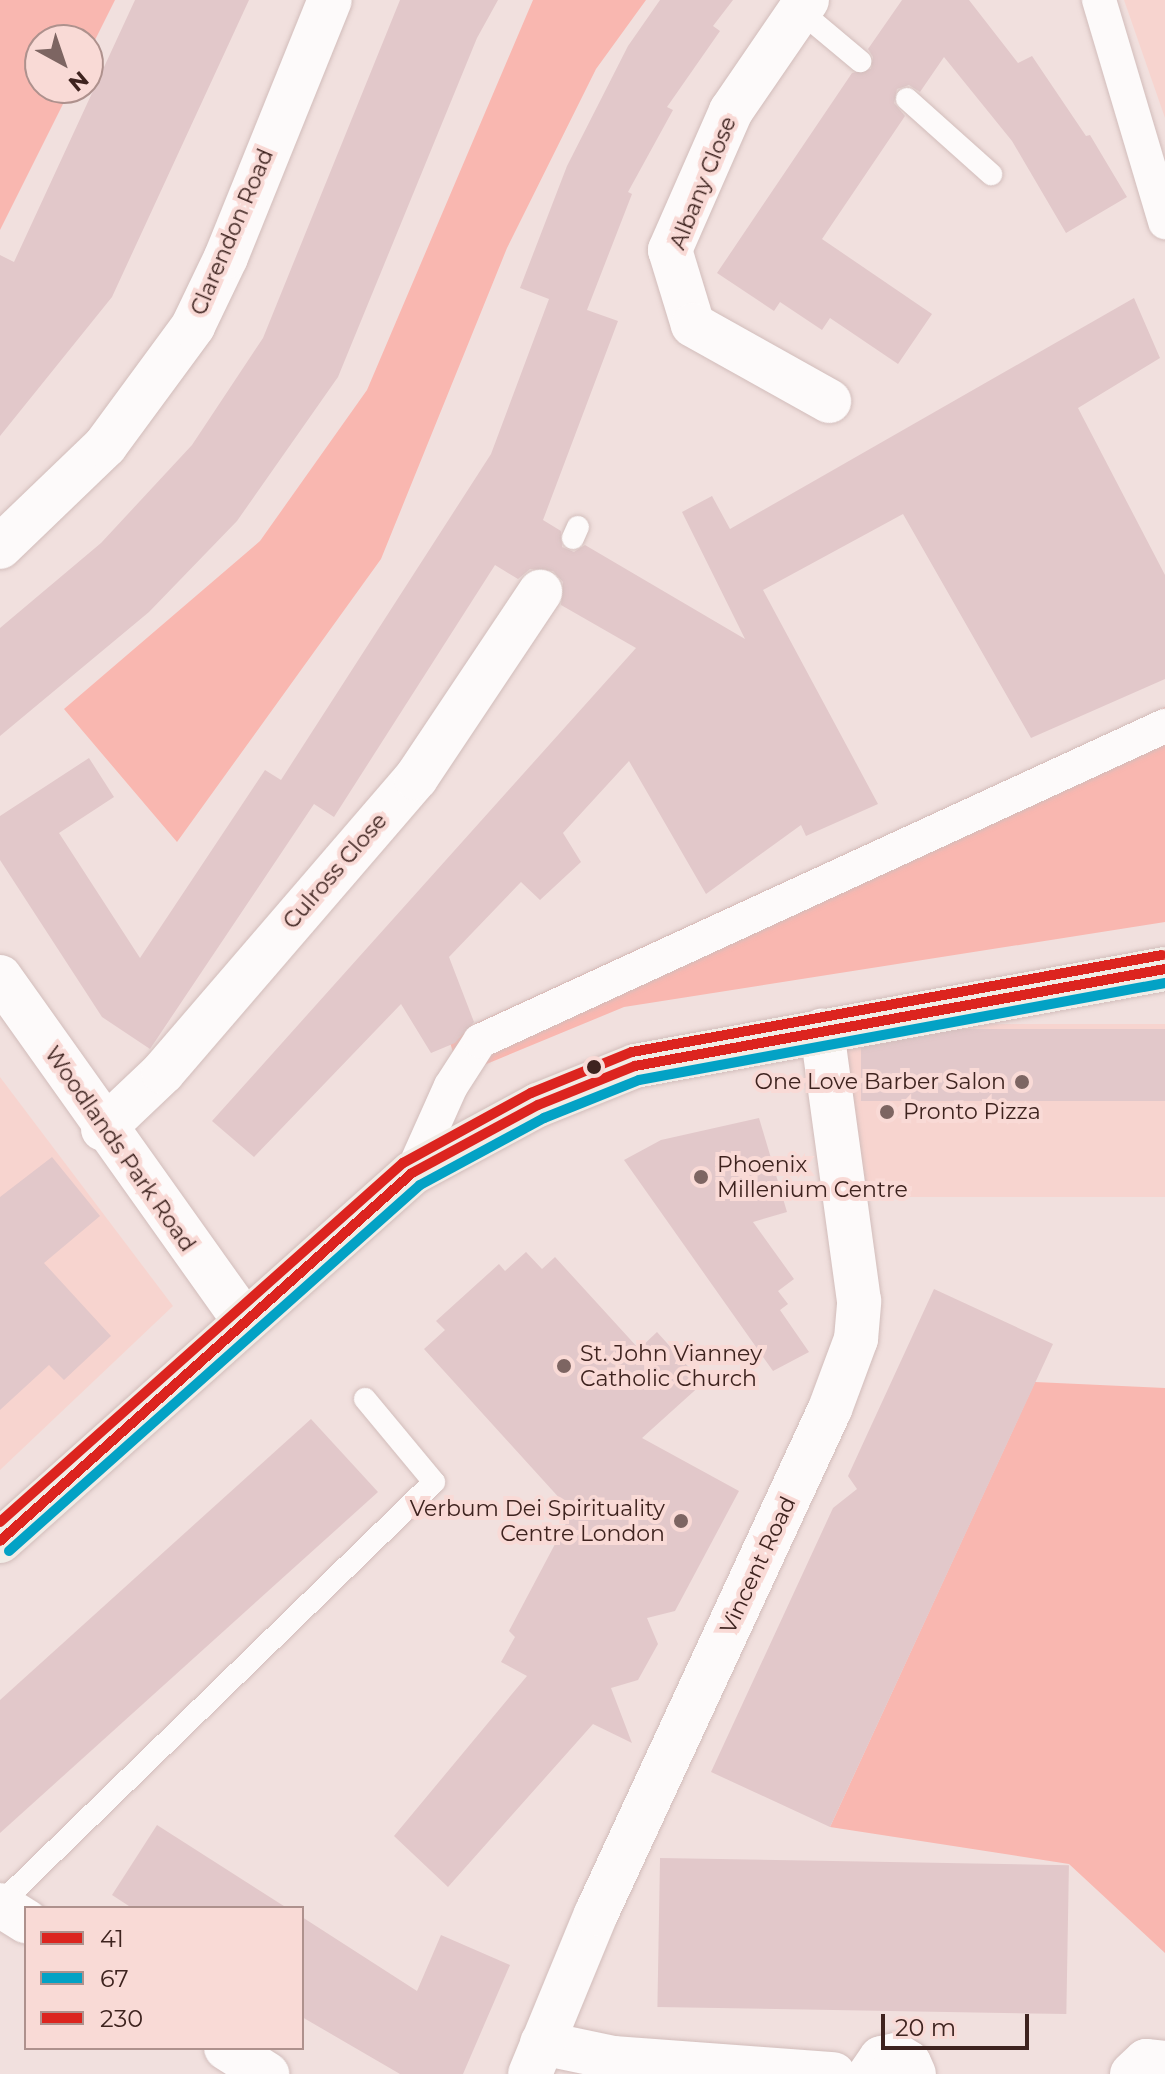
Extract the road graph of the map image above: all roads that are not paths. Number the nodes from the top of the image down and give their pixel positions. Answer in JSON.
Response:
{"nodes":[{"id":1,"x":330,"y":0,"type":"edge"},
{"id":2,"x":1099,"y":0,"type":"edge"},
{"id":3,"x":803,"y":5,"type":"edge"},
{"id":4,"x":860,"y":61,"type":"dead end"},
{"id":5,"x":907,"y":99,"type":"dead end"},
{"id":6,"x":991,"y":174,"type":"dead end"},
{"id":7,"x":1165,"y":222,"type":"edge"},
{"id":8,"x":829,"y":401,"type":"dead end"},
{"id":9,"x":0,"y":547,"type":"edge"},
{"id":10,"x":540,"y":592,"type":"dead end"},
{"id":11,"x":1165,"y":726,"type":"edge"},
{"id":12,"x":1165,"y":969,"type":"edge"},
{"id":13,"x":0,"y":977,"type":"edge"},
{"id":14,"x":822,"y":1031,"type":"junction"},
{"id":15,"x":103,"y":1129,"type":"junction"},
{"id":16,"x":412,"y":1173,"type":"junction"},
{"id":17,"x":243,"y":1319,"type":"junction"},
{"id":18,"x":365,"y":1399,"type":"dead end"},
{"id":19,"x":0,"y":1541,"type":"edge"},
{"id":20,"x":0,"y":1904,"type":"edge"},
{"id":21,"x":24,"y":1920,"type":"edge"},
{"id":22,"x":229,"y":2050,"type":"edge"},
{"id":23,"x":536,"y":2058,"type":"edge"},
{"id":24,"x":1165,"y":2063,"type":"edge"},
{"id":25,"x":267,"y":2074,"type":"edge"},
{"id":26,"x":833,"y":2074,"type":"edge"},
{"id":27,"x":870,"y":2074,"type":"edge"},
{"id":28,"x":914,"y":2074,"type":"edge"},
{"id":29,"x":1132,"y":2074,"type":"edge"}],
"edges":[{"from":1,"to":9,"type":"street","name":"Clarendon Road"},
{"from":2,"to":7,"type":"street"},
{"from":3,"to":4,"type":"lane"},
{"from":3,"to":8,"type":"street","name":"Albany Close"},
{"from":5,"to":6,"type":"lane"},
{"from":10,"to":15,"type":"street","name":"Culross Close"},
{"from":11,"to":16,"type":"street"},
{"from":12,"to":14,"type":"main road"},
{"from":13,"to":15,"type":"street","name":"Woodlands Park Road"},
{"from":14,"to":16,"type":"main road"},
{"from":14,"to":23,"type":"street","name":"Vincent Road"},
{"from":15,"to":17,"type":"street","name":"Woodlands Park Road"},
{"from":16,"to":17,"type":"main road"},
{"from":17,"to":19,"type":"main road"},
{"from":18,"to":20,"type":"lane"},
{"from":20,"to":21,"type":"street"},
{"from":22,"to":25,"type":"street"},
{"from":23,"to":26,"type":"street"},
{"from":24,"to":29,"type":"street"},
{"from":27,"to":28,"type":"street"}]}
